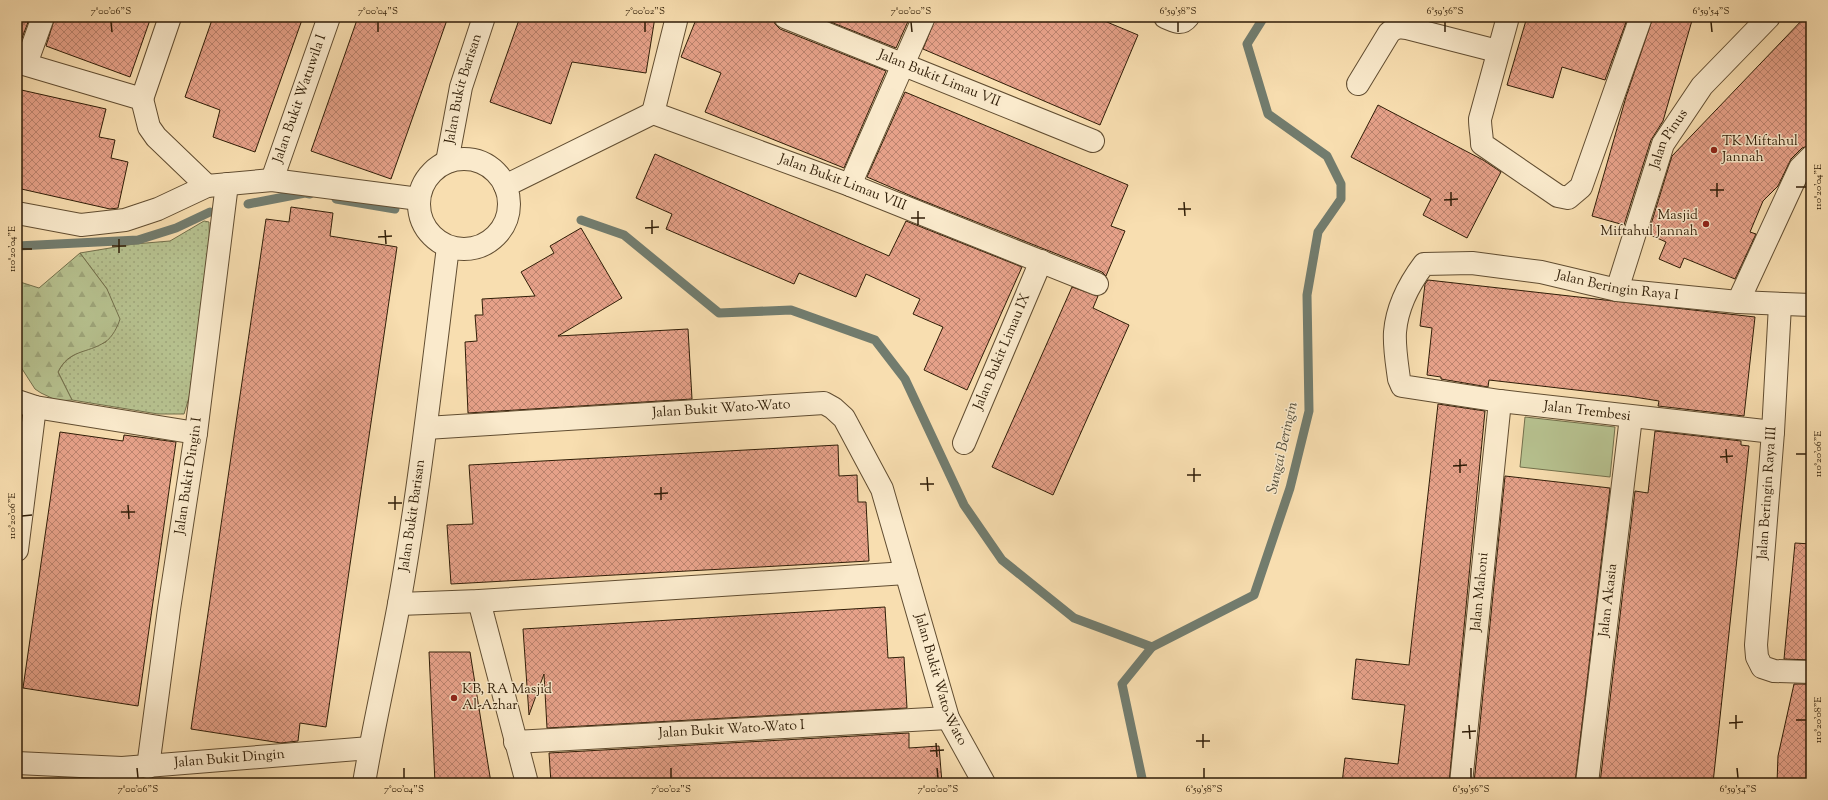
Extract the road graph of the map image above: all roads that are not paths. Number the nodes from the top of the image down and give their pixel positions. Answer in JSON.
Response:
{"nodes":[{"id":1,"x":43,"y":17,"type":"edge"},
{"id":2,"x":170,"y":17,"type":"edge"},
{"id":3,"x":329,"y":17,"type":"edge"},
{"id":4,"x":484,"y":17,"type":"edge"},
{"id":5,"x":677,"y":17,"type":"edge"},
{"id":6,"x":785,"y":17,"type":"edge"},
{"id":7,"x":924,"y":17,"type":"edge"},
{"id":8,"x":1508,"y":17,"type":"edge"},
{"id":9,"x":1641,"y":17,"type":"edge"},
{"id":10,"x":1769,"y":17,"type":"edge"},
{"id":11,"x":1498,"y":51,"type":"junction"},
{"id":12,"x":21,"y":63,"type":"edge"},
{"id":13,"x":903,"y":64,"type":"junction"},
{"id":14,"x":1358,"y":84,"type":"dead end"},
{"id":15,"x":142,"y":99,"type":"junction"},
{"id":16,"x":653,"y":112,"type":"junction"},
{"id":17,"x":1093,"y":141,"type":"dead end"},
{"id":18,"x":1811,"y":157,"type":"edge"},
{"id":19,"x":447,"y":162,"type":"junction"},
{"id":20,"x":272,"y":180,"type":"junction"},
{"id":21,"x":217,"y":185,"type":"junction"},
{"id":22,"x":850,"y":185,"type":"junction"},
{"id":23,"x":505,"y":186,"type":"junction"},
{"id":24,"x":419,"y":199,"type":"junction"},
{"id":25,"x":17,"y":213,"type":"edge"},
{"id":26,"x":448,"y":247,"type":"junction"},
{"id":27,"x":1041,"y":261,"type":"junction"},
{"id":28,"x":1097,"y":284,"type":"dead end"},
{"id":29,"x":1617,"y":290,"type":"junction"},
{"id":30,"x":1738,"y":302,"type":"junction"},
{"id":31,"x":1780,"y":305,"type":"junction"},
{"id":32,"x":1811,"y":305,"type":"edge"},
{"id":33,"x":1402,"y":386,"type":"joint"},
{"id":34,"x":1500,"y":401,"type":"junction"},
{"id":35,"x":26,"y":404,"type":"edge"},
{"id":36,"x":1631,"y":417,"type":"junction"},
{"id":37,"x":426,"y":428,"type":"junction"},
{"id":38,"x":196,"y":432,"type":"junction"},
{"id":39,"x":1773,"y":432,"type":"junction"},
{"id":40,"x":964,"y":443,"type":"dead end"},
{"id":41,"x":17,"y":550,"type":"edge"},
{"id":42,"x":906,"y":573,"type":"junction"},
{"id":43,"x":479,"y":601,"type":"junction"},
{"id":44,"x":399,"y":604,"type":"junction"},
{"id":45,"x":1811,"y":672,"type":"edge"},
{"id":46,"x":948,"y":718,"type":"junction"},
{"id":47,"x":515,"y":742,"type":"junction"},
{"id":48,"x":370,"y":748,"type":"junction"},
{"id":49,"x":17,"y":763,"type":"edge"},
{"id":50,"x":148,"y":767,"type":"junction"},
{"id":51,"x":122,"y":776,"type":"edge"},
{"id":52,"x":364,"y":783,"type":"edge"},
{"id":53,"x":526,"y":783,"type":"edge"},
{"id":54,"x":984,"y":783,"type":"edge"},
{"id":55,"x":1461,"y":783,"type":"edge"},
{"id":56,"x":1587,"y":783,"type":"edge"}],
"edges":[{"from":1,"to":12,"type":"street"},
{"from":2,"to":15,"type":"street"},
{"from":3,"to":20,"type":"street","name":"Jalan Bukit Watuwila I"},
{"from":4,"to":19,"type":"street","name":"Jalan Bukit Barisan"},
{"from":5,"to":16,"type":"street"},
{"from":6,"to":13,"type":"street","name":"Jalan Bukit Limau VII"},
{"from":7,"to":13,"type":"street"},
{"from":8,"to":11,"type":"street"},
{"from":9,"to":11,"type":"street"},
{"from":10,"to":29,"type":"street","name":"Jalan Pinus"},
{"from":11,"to":14,"type":"street"},
{"from":12,"to":15,"type":"street"},
{"from":13,"to":17,"type":"street","name":"Jalan Bukit Limau VII"},
{"from":13,"to":22,"type":"street"},
{"from":15,"to":21,"type":"street"},
{"from":16,"to":22,"type":"street","name":"Jalan Bukit Limau VIII"},
{"from":16,"to":23,"type":"street"},
{"from":18,"to":30,"type":"street"},
{"from":19,"to":23,"type":"street"},
{"from":19,"to":24,"type":"street"},
{"from":20,"to":21,"type":"street"},
{"from":20,"to":24,"type":"street"},
{"from":21,"to":25,"type":"street"},
{"from":21,"to":38,"type":"street","name":"Jalan Bukit Dingin I"},
{"from":22,"to":27,"type":"street","name":"Jalan Bukit Limau VIII"},
{"from":23,"to":26,"type":"street"},
{"from":24,"to":26,"type":"street"},
{"from":26,"to":37,"type":"street","name":"Jalan Bukit Barisan"},
{"from":27,"to":28,"type":"street","name":"Jalan Bukit Limau VIII"},
{"from":27,"to":40,"type":"street","name":"Jalan Bukit Limau IX"},
{"from":29,"to":30,"type":"street","name":"Jalan Beringin Raya I"},
{"from":29,"to":33,"type":"street","name":"Jalan Beringin Raya I"},
{"from":30,"to":31,"type":"street","name":"Jalan Beringin Raya I"},
{"from":31,"to":32,"type":"street","name":"Jalan Beringin Raya I"},
{"from":31,"to":39,"type":"street","name":"Jalan Beringin Raya III"},
{"from":33,"to":34,"type":"street","name":"Jalan Trembesi"},
{"from":34,"to":36,"type":"street","name":"Jalan Trembesi"},
{"from":34,"to":55,"type":"street","name":"Jalan Mahoni"},
{"from":35,"to":38,"type":"street"},
{"from":35,"to":41,"type":"street"},
{"from":36,"to":39,"type":"street","name":"Jalan Trembesi"},
{"from":36,"to":56,"type":"street","name":"Jalan Akasia"},
{"from":37,"to":42,"type":"street","name":"Jalan Bukit Wato-Wato"},
{"from":37,"to":44,"type":"street","name":"Jalan Bukit Barisan"},
{"from":38,"to":50,"type":"street","name":"Jalan Bukit Dingin I"},
{"from":39,"to":45,"type":"street","name":"Jalan Beringin Raya III"},
{"from":42,"to":43,"type":"street"},
{"from":42,"to":46,"type":"street","name":"Jalan Bukit Wato-Wato"},
{"from":43,"to":44,"type":"street"},
{"from":43,"to":47,"type":"street"},
{"from":44,"to":48,"type":"street","name":"Jalan Bukit Barisan"},
{"from":46,"to":47,"type":"street","name":"Jalan Bukit Wato-Wato I"},
{"from":46,"to":54,"type":"street","name":"Jalan Bukit Wato-Wato"},
{"from":47,"to":53,"type":"street"},
{"from":48,"to":50,"type":"street","name":"Jalan Bukit Dingin"},
{"from":48,"to":52,"type":"street","name":"Jalan Bukit Barisan"},
{"from":49,"to":51,"type":"street","name":"Jalan Bukit Dingin"},
{"from":50,"to":51,"type":"street","name":"Jalan Bukit Dingin"}]}
